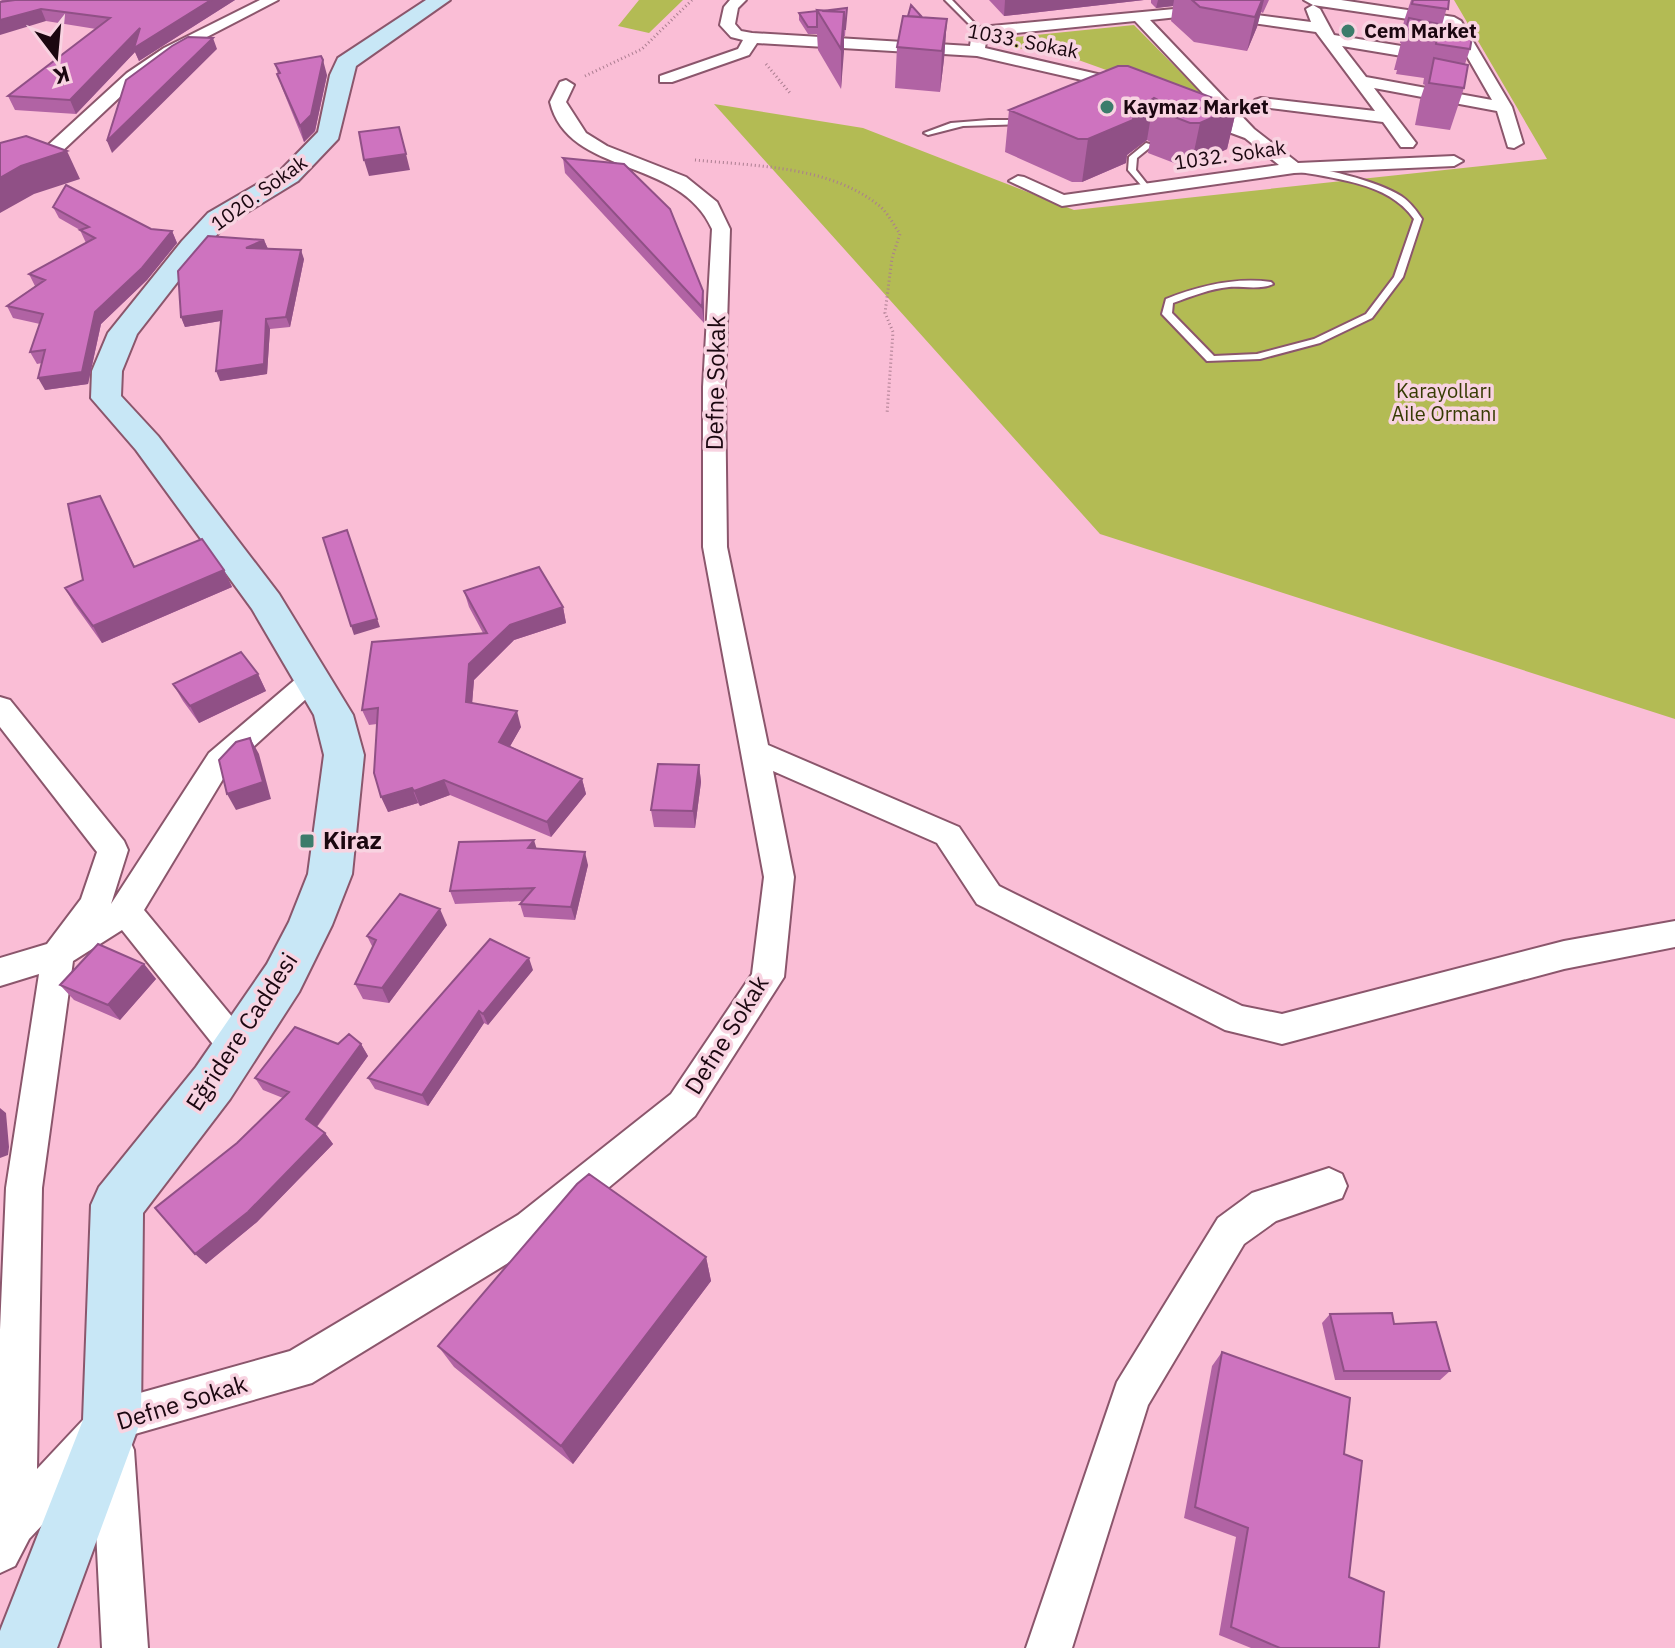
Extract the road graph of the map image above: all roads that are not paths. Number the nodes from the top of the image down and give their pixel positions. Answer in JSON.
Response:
{"nodes":[{"id":1,"x":271,"y":0,"type":"edge"},
{"id":2,"x":440,"y":0,"type":"edge"},
{"id":3,"x":739,"y":0,"type":"edge"},
{"id":4,"x":948,"y":0,"type":"edge"},
{"id":5,"x":1182,"y":0,"type":"edge"},
{"id":6,"x":1310,"y":0,"type":"edge"},
{"id":7,"x":1196,"y":11,"type":"junction"},
{"id":8,"x":1137,"y":15,"type":"junction"},
{"id":9,"x":980,"y":32,"type":"junction"},
{"id":10,"x":1326,"y":34,"type":"junction"},
{"id":11,"x":752,"y":38,"type":"junction"},
{"id":12,"x":977,"y":51,"type":"junction"},
{"id":13,"x":1482,"y":65,"type":"junction"},
{"id":14,"x":666,"y":79,"type":"dead end"},
{"id":15,"x":1361,"y":81,"type":"junction"},
{"id":16,"x":566,"y":85,"type":"road end"},
{"id":17,"x":1152,"y":98,"type":"edge"},
{"id":18,"x":1261,"y":103,"type":"dead end"},
{"id":19,"x":1504,"y":107,"type":"junction"},
{"id":20,"x":1180,"y":108,"type":"edge"},
{"id":21,"x":1389,"y":118,"type":"junction"},
{"id":22,"x":1041,"y":120,"type":"edge"},
{"id":23,"x":928,"y":133,"type":"dead end"},
{"id":24,"x":1251,"y":134,"type":"junction"},
{"id":25,"x":1407,"y":143,"type":"dead end"},
{"id":26,"x":1514,"y":143,"type":"dead end"},
{"id":27,"x":1149,"y":145,"type":"edge"},
{"id":28,"x":1454,"y":161,"type":"dead end"},
{"id":29,"x":0,"y":166,"type":"edge"},
{"id":30,"x":1294,"y":168,"type":"junction"},
{"id":31,"x":1018,"y":181,"type":"dead end"},
{"id":32,"x":1147,"y":189,"type":"junction"},
{"id":33,"x":1268,"y":284,"type":"dead end"},
{"id":34,"x":114,"y":409,"type":"joint"},
{"id":35,"x":314,"y":679,"type":"junction"},
{"id":36,"x":0,"y":707,"type":"edge"},
{"id":37,"x":752,"y":750,"type":"junction"},
{"id":38,"x":126,"y":911,"type":"junction"},
{"id":39,"x":1675,"y":934,"type":"edge"},
{"id":40,"x":58,"y":954,"type":"junction"},
{"id":41,"x":0,"y":972,"type":"edge"},
{"id":42,"x":236,"y":1047,"type":"junction"},
{"id":43,"x":1329,"y":1186,"type":"dead end"},
{"id":44,"x":112,"y":1420,"type":"junction"},
{"id":45,"x":7,"y":1538,"type":"edge"},
{"id":46,"x":25,"y":1648,"type":"edge"},
{"id":47,"x":125,"y":1648,"type":"edge"},
{"id":48,"x":1049,"y":1648,"type":"edge"}],
"edges":[{"from":1,"to":29,"type":"street"},
{"from":2,"to":34,"type":"street","name":"1020. Sokak"},
{"from":3,"to":11,"type":"street","name":"1033. Sokak"},
{"from":4,"to":9,"type":"lane"},
{"from":5,"to":7,"type":"street"},
{"from":6,"to":10,"type":"street"},
{"from":6,"to":13,"type":"street"},
{"from":7,"to":8,"type":"street"},
{"from":7,"to":10,"type":"street"},
{"from":8,"to":9,"type":"street"},
{"from":8,"to":24,"type":"street"},
{"from":9,"to":12,"type":"street"},
{"from":10,"to":13,"type":"street"},
{"from":10,"to":15,"type":"street"},
{"from":11,"to":12,"type":"street","name":"1033. Sokak"},
{"from":11,"to":14,"type":"street"},
{"from":12,"to":17,"type":"street","name":"1033. Sokak"},
{"from":13,"to":19,"type":"street"},
{"from":15,"to":19,"type":"street"},
{"from":15,"to":21,"type":"street"},
{"from":16,"to":37,"type":"street","name":"Defne Sokak"},
{"from":18,"to":21,"type":"street"},
{"from":19,"to":26,"type":"street"},
{"from":20,"to":24,"type":"street"},
{"from":21,"to":25,"type":"street"},
{"from":22,"to":23,"type":"lane"},
{"from":24,"to":30,"type":"street"},
{"from":27,"to":32,"type":"lane"},
{"from":28,"to":30,"type":"street","name":"1032. Sokak"},
{"from":30,"to":32,"type":"street","name":"1032. Sokak"},
{"from":30,"to":33,"type":"lane"},
{"from":31,"to":32,"type":"street","name":"1032. Sokak"},
{"from":34,"to":35,"type":"street","name":"Eğridere Caddesi"},
{"from":35,"to":38,"type":"street"},
{"from":35,"to":42,"type":"street","name":"Eğridere Caddesi"},
{"from":36,"to":40,"type":"street"},
{"from":37,"to":39,"type":"street"},
{"from":37,"to":44,"type":"street","name":"Defne Sokak"},
{"from":38,"to":40,"type":"street"},
{"from":38,"to":42,"type":"street"},
{"from":40,"to":41,"type":"street"},
{"from":40,"to":45,"type":"street"},
{"from":42,"to":44,"type":"street","name":"Eğridere Caddesi"},
{"from":43,"to":48,"type":"street"},
{"from":44,"to":45,"type":"street","name":"Defne Sokak"},
{"from":44,"to":46,"type":"street","name":"Eğridere Caddesi"},
{"from":44,"to":47,"type":"street"}]}
